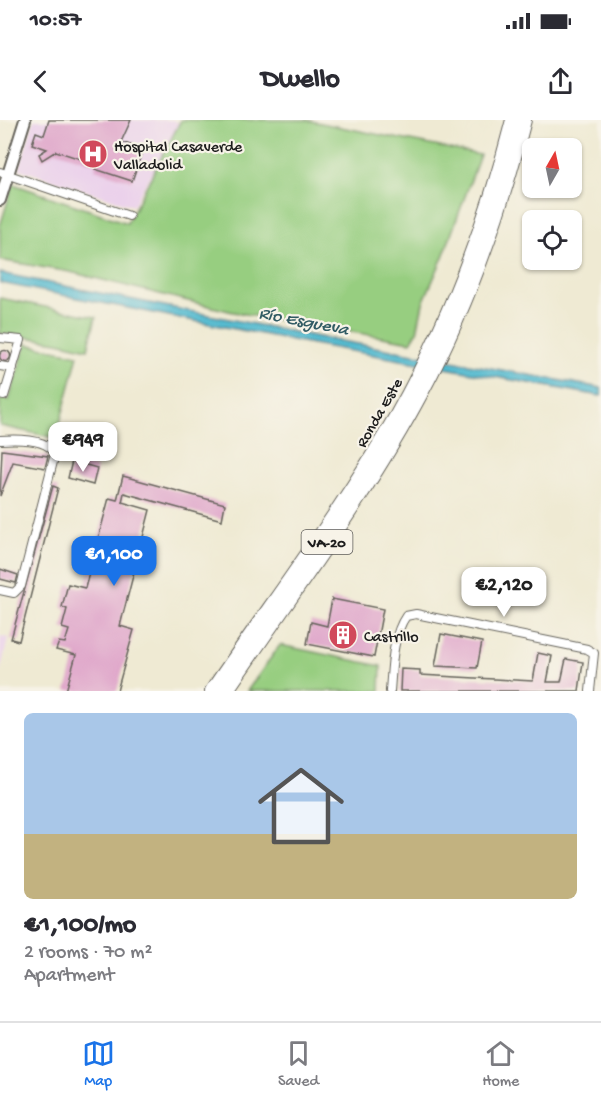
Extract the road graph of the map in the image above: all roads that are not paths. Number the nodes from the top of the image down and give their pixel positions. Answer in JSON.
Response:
{"nodes":[{"id":1,"x":25,"y":120,"type":"edge"},
{"id":2,"x":513,"y":120,"type":"edge"},
{"id":3,"x":524,"y":120,"type":"edge"},
{"id":4,"x":4,"y":174,"type":"edge"},
{"id":5,"x":0,"y":200,"type":"edge"},
{"id":6,"x":129,"y":216,"type":"dead end"},
{"id":7,"x":0,"y":338,"type":"edge"},
{"id":8,"x":442,"y":339,"type":"junction"},
{"id":9,"x":0,"y":366,"type":"edge"},
{"id":10,"x":13,"y":368,"type":"junction"},
{"id":11,"x":417,"y":390,"type":"junction"},
{"id":12,"x":2,"y":396,"type":"edge"},
{"id":13,"x":0,"y":440,"type":"edge"},
{"id":14,"x":0,"y":590,"type":"edge"},
{"id":15,"x":212,"y":691,"type":"edge"},
{"id":16,"x":226,"y":691,"type":"edge"},
{"id":17,"x":390,"y":691,"type":"edge"},
{"id":18,"x":590,"y":691,"type":"edge"}],
"edges":[{"from":1,"to":4,"type":"street"},
{"from":2,"to":8,"type":"highway","name":"Ronda Este","number":"VA-20"},
{"from":3,"to":8,"type":"highway","name":"Ronda Este","number":"VA-20"},
{"from":4,"to":5,"type":"street"},
{"from":4,"to":6,"type":"street"},
{"from":7,"to":10,"type":"street"},
{"from":8,"to":11,"type":"highway","name":"Ronda Este","number":"VA-20"},
{"from":9,"to":10,"type":"street"},
{"from":10,"to":12,"type":"street"},
{"from":11,"to":15,"type":"highway","name":"Ronda Este","number":"VA-20"},
{"from":11,"to":16,"type":"highway","name":"Ronda Este","number":"VA-20"},
{"from":13,"to":14,"type":"street"},
{"from":17,"to":18,"type":"street"}]}
